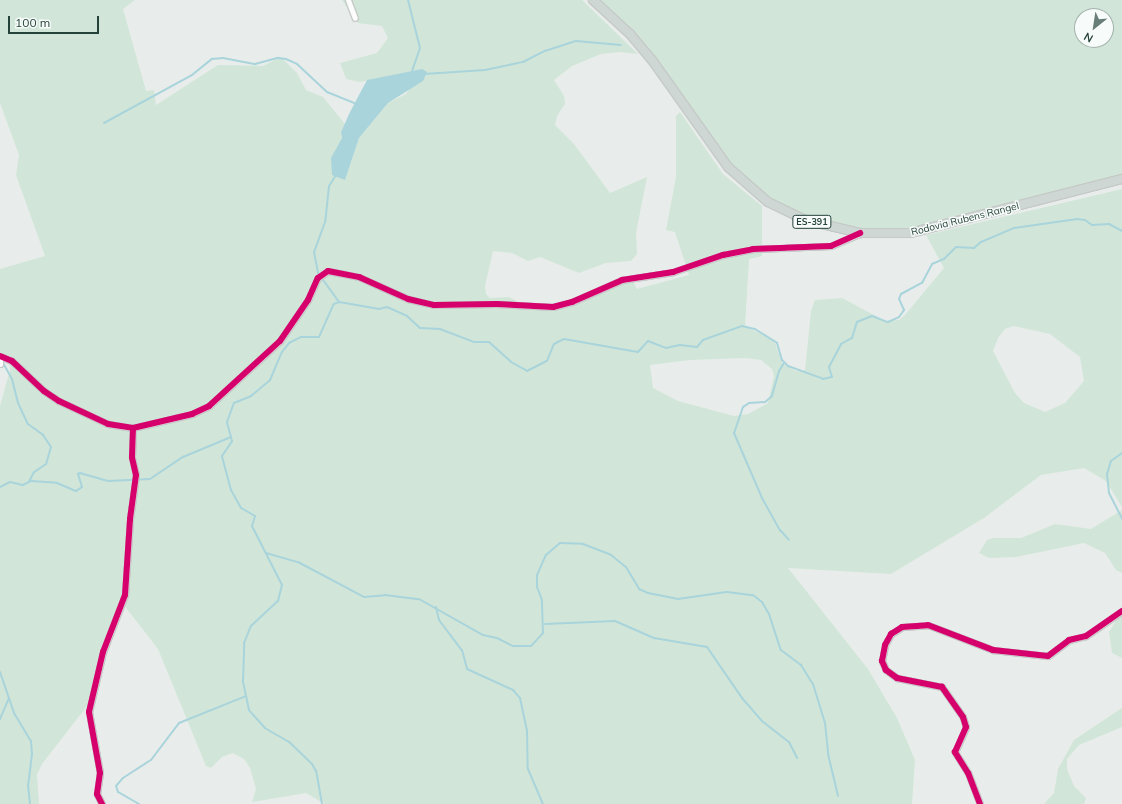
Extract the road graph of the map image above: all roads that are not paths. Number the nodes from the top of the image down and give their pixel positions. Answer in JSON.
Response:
{"nodes":[{"id":1,"x":348,"y":0,"type":"edge"},
{"id":2,"x":593,"y":0,"type":"edge"},
{"id":3,"x":355,"y":18,"type":"dead end"},
{"id":4,"x":1122,"y":180,"type":"edge"},
{"id":5,"x":860,"y":233,"type":"junction"},
{"id":6,"x":0,"y":356,"type":"edge"},
{"id":7,"x":0,"y":364,"type":"edge"},
{"id":8,"x":133,"y":428,"type":"junction"},
{"id":9,"x":1122,"y":611,"type":"edge"},
{"id":10,"x":102,"y":804,"type":"edge"},
{"id":11,"x":980,"y":804,"type":"edge"}],
"edges":[{"from":1,"to":3,"type":"street"},
{"from":2,"to":5,"type":"main road","name":"Rodovia Rubens Rangel","number":"ES-391"},
{"from":4,"to":5,"type":"main road","name":"Rodovia Rubens Rangel","number":"ES-391"},
{"from":5,"to":8,"type":"street"},
{"from":6,"to":7,"type":"street"},
{"from":6,"to":8,"type":"street"},
{"from":8,"to":10,"type":"street"},
{"from":9,"to":11,"type":"street"}]}
